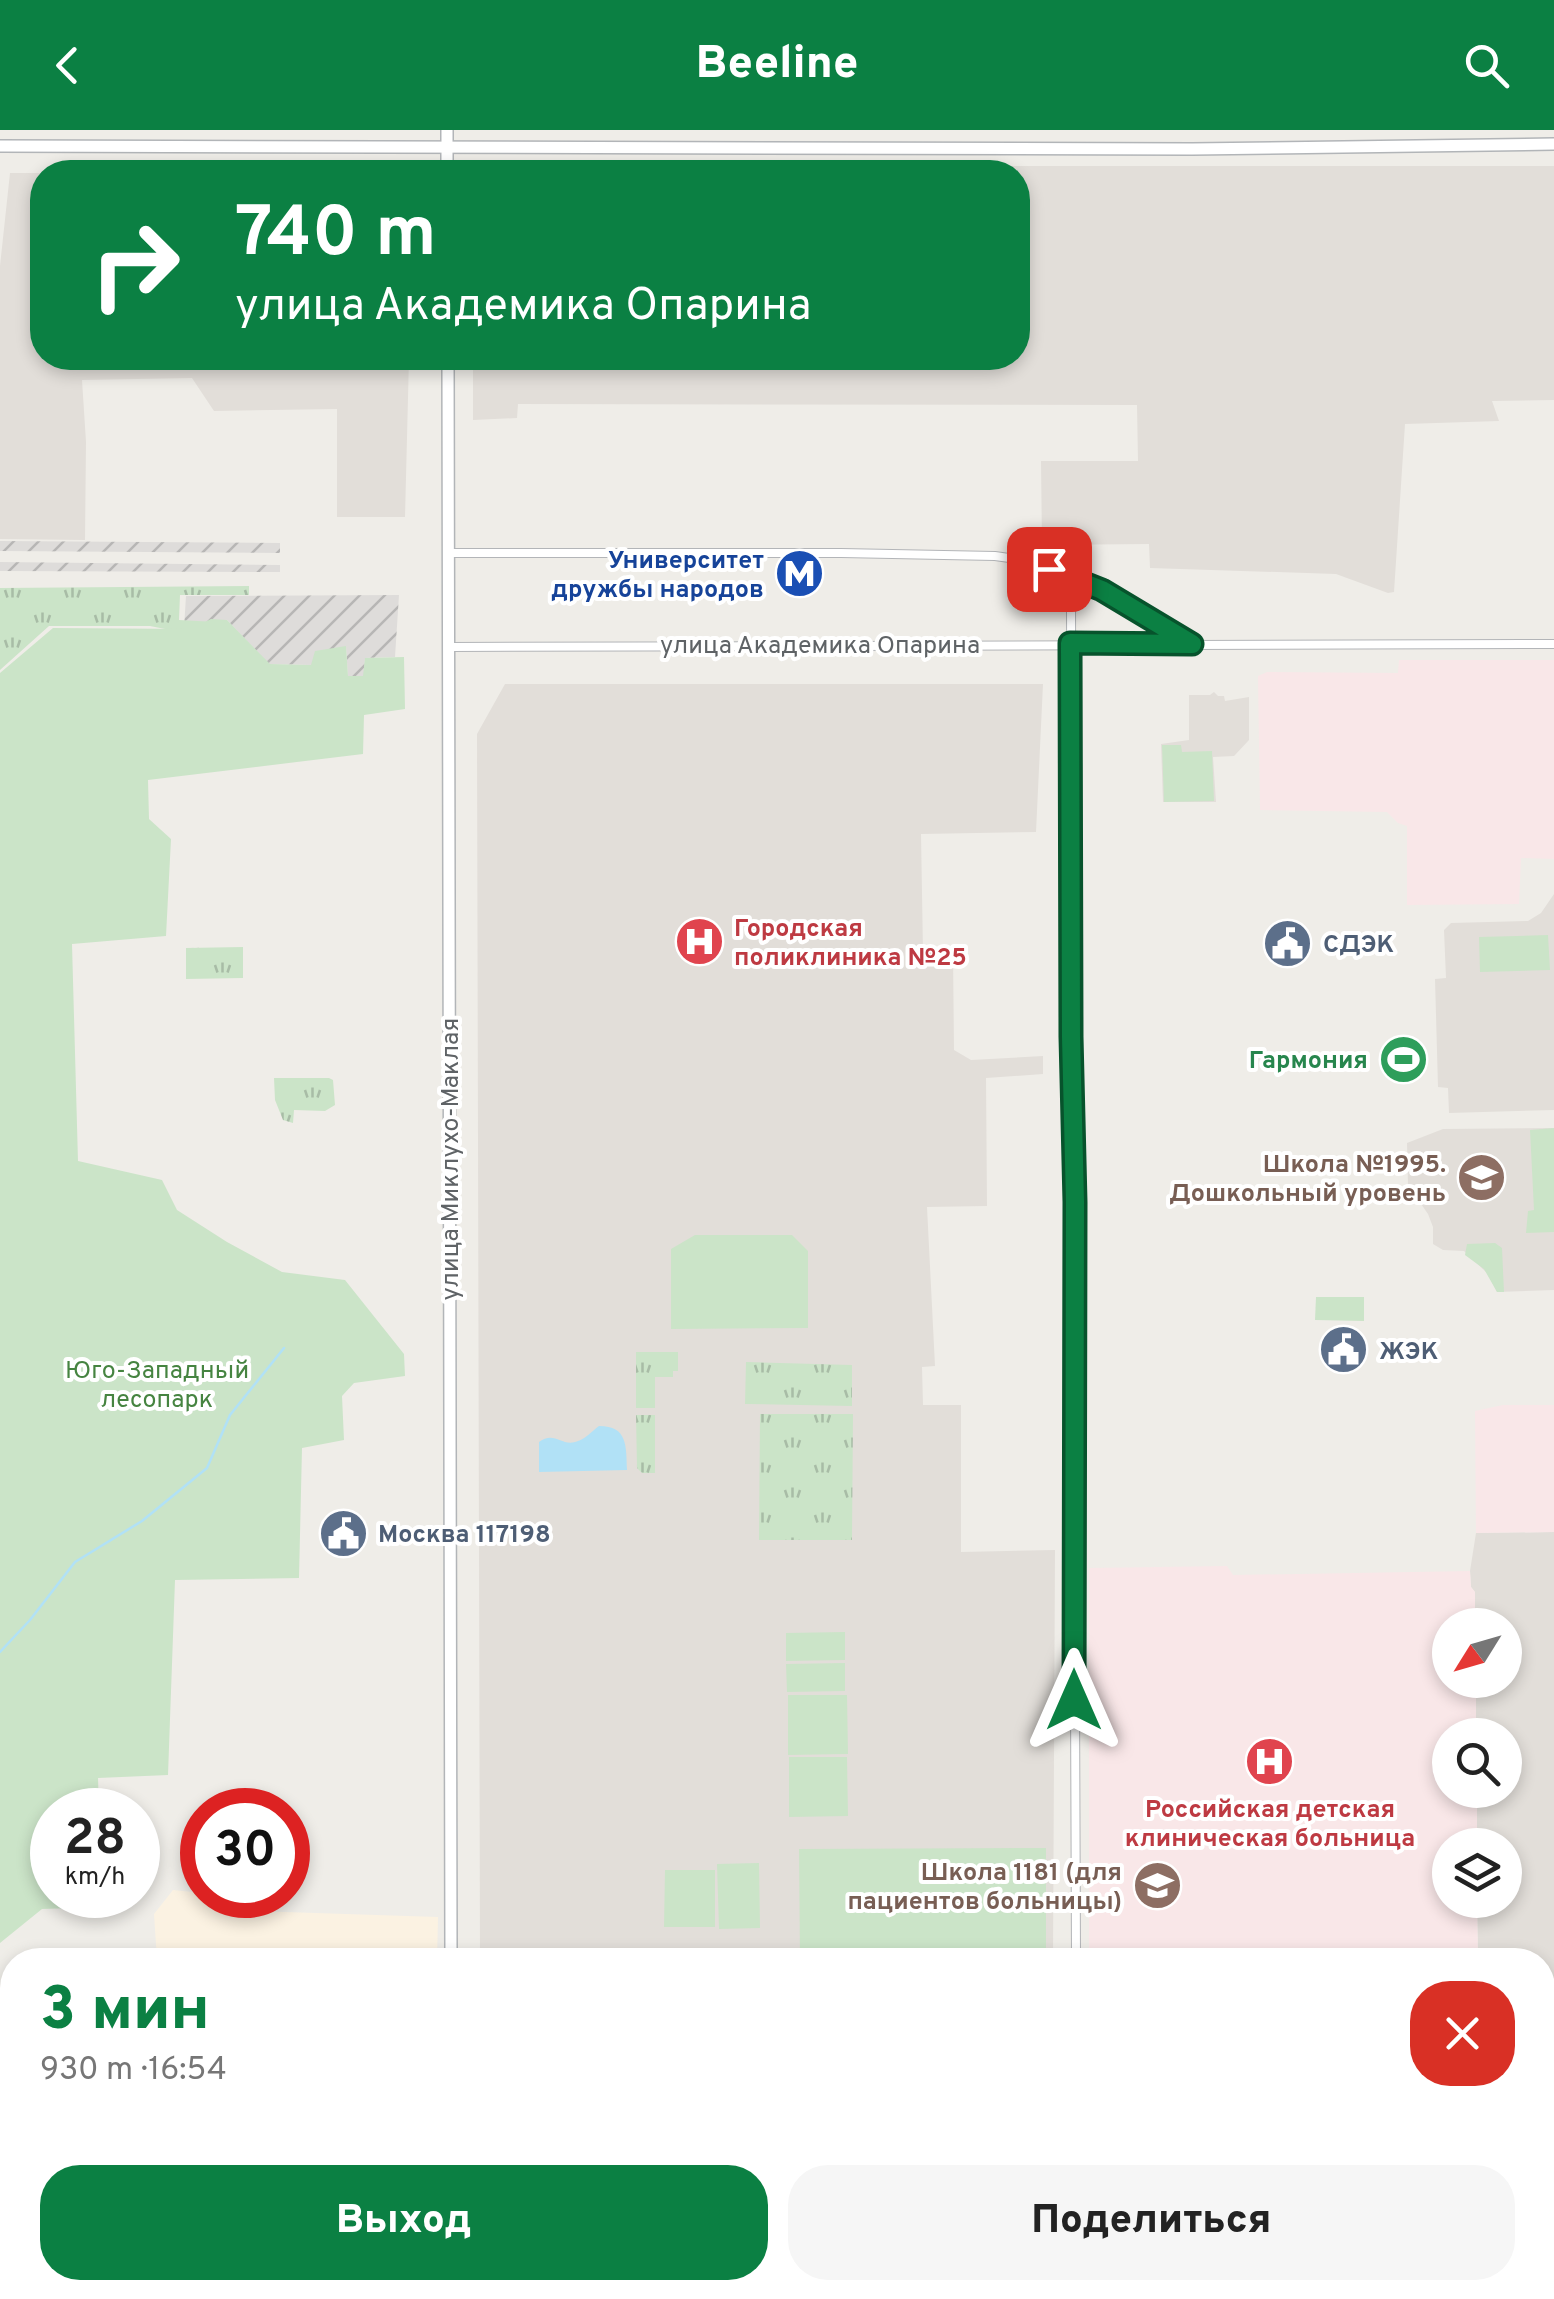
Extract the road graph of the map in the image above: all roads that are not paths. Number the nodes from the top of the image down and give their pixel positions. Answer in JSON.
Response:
{"nodes":[{"id":1,"x":448,"y":130,"type":"edge"},
{"id":2,"x":1554,"y":144,"type":"edge"},
{"id":3,"x":0,"y":146,"type":"edge"},
{"id":4,"x":447,"y":148,"type":"junction"},
{"id":5,"x":447,"y":160,"type":"edge"},
{"id":6,"x":448,"y":370,"type":"edge"},
{"id":7,"x":448,"y":553,"type":"junction"},
{"id":8,"x":1022,"y":560,"type":"junction"},
{"id":9,"x":1070,"y":643,"type":"junction"},
{"id":10,"x":1192,"y":644,"type":"junction"},
{"id":11,"x":1554,"y":644,"type":"edge"},
{"id":12,"x":449,"y":647,"type":"junction"},
{"id":13,"x":451,"y":1948,"type":"edge"},
{"id":14,"x":1076,"y":1948,"type":"edge"}],
"edges":[{"from":1,"to":4,"type":"main road"},
{"from":2,"to":4,"type":"main road"},
{"from":3,"to":4,"type":"main road"},
{"from":4,"to":5,"type":"main road"},
{"from":6,"to":7,"type":"main road","name":"улица Миклухо-Маклая"},
{"from":7,"to":8,"type":"street"},
{"from":7,"to":12,"type":"main road","name":"улица Миклухо-Маклая"},
{"from":8,"to":9,"type":"street"},
{"from":8,"to":10,"type":"street"},
{"from":9,"to":10,"type":"street","name":"улица Академика Опарина"},
{"from":9,"to":12,"type":"street","name":"улица Академика Опарина"},
{"from":9,"to":14,"type":"street"},
{"from":10,"to":11,"type":"street","name":"улица Академика Опарина"},
{"from":12,"to":13,"type":"main road","name":"улица Миклухо-Маклая"}]}
